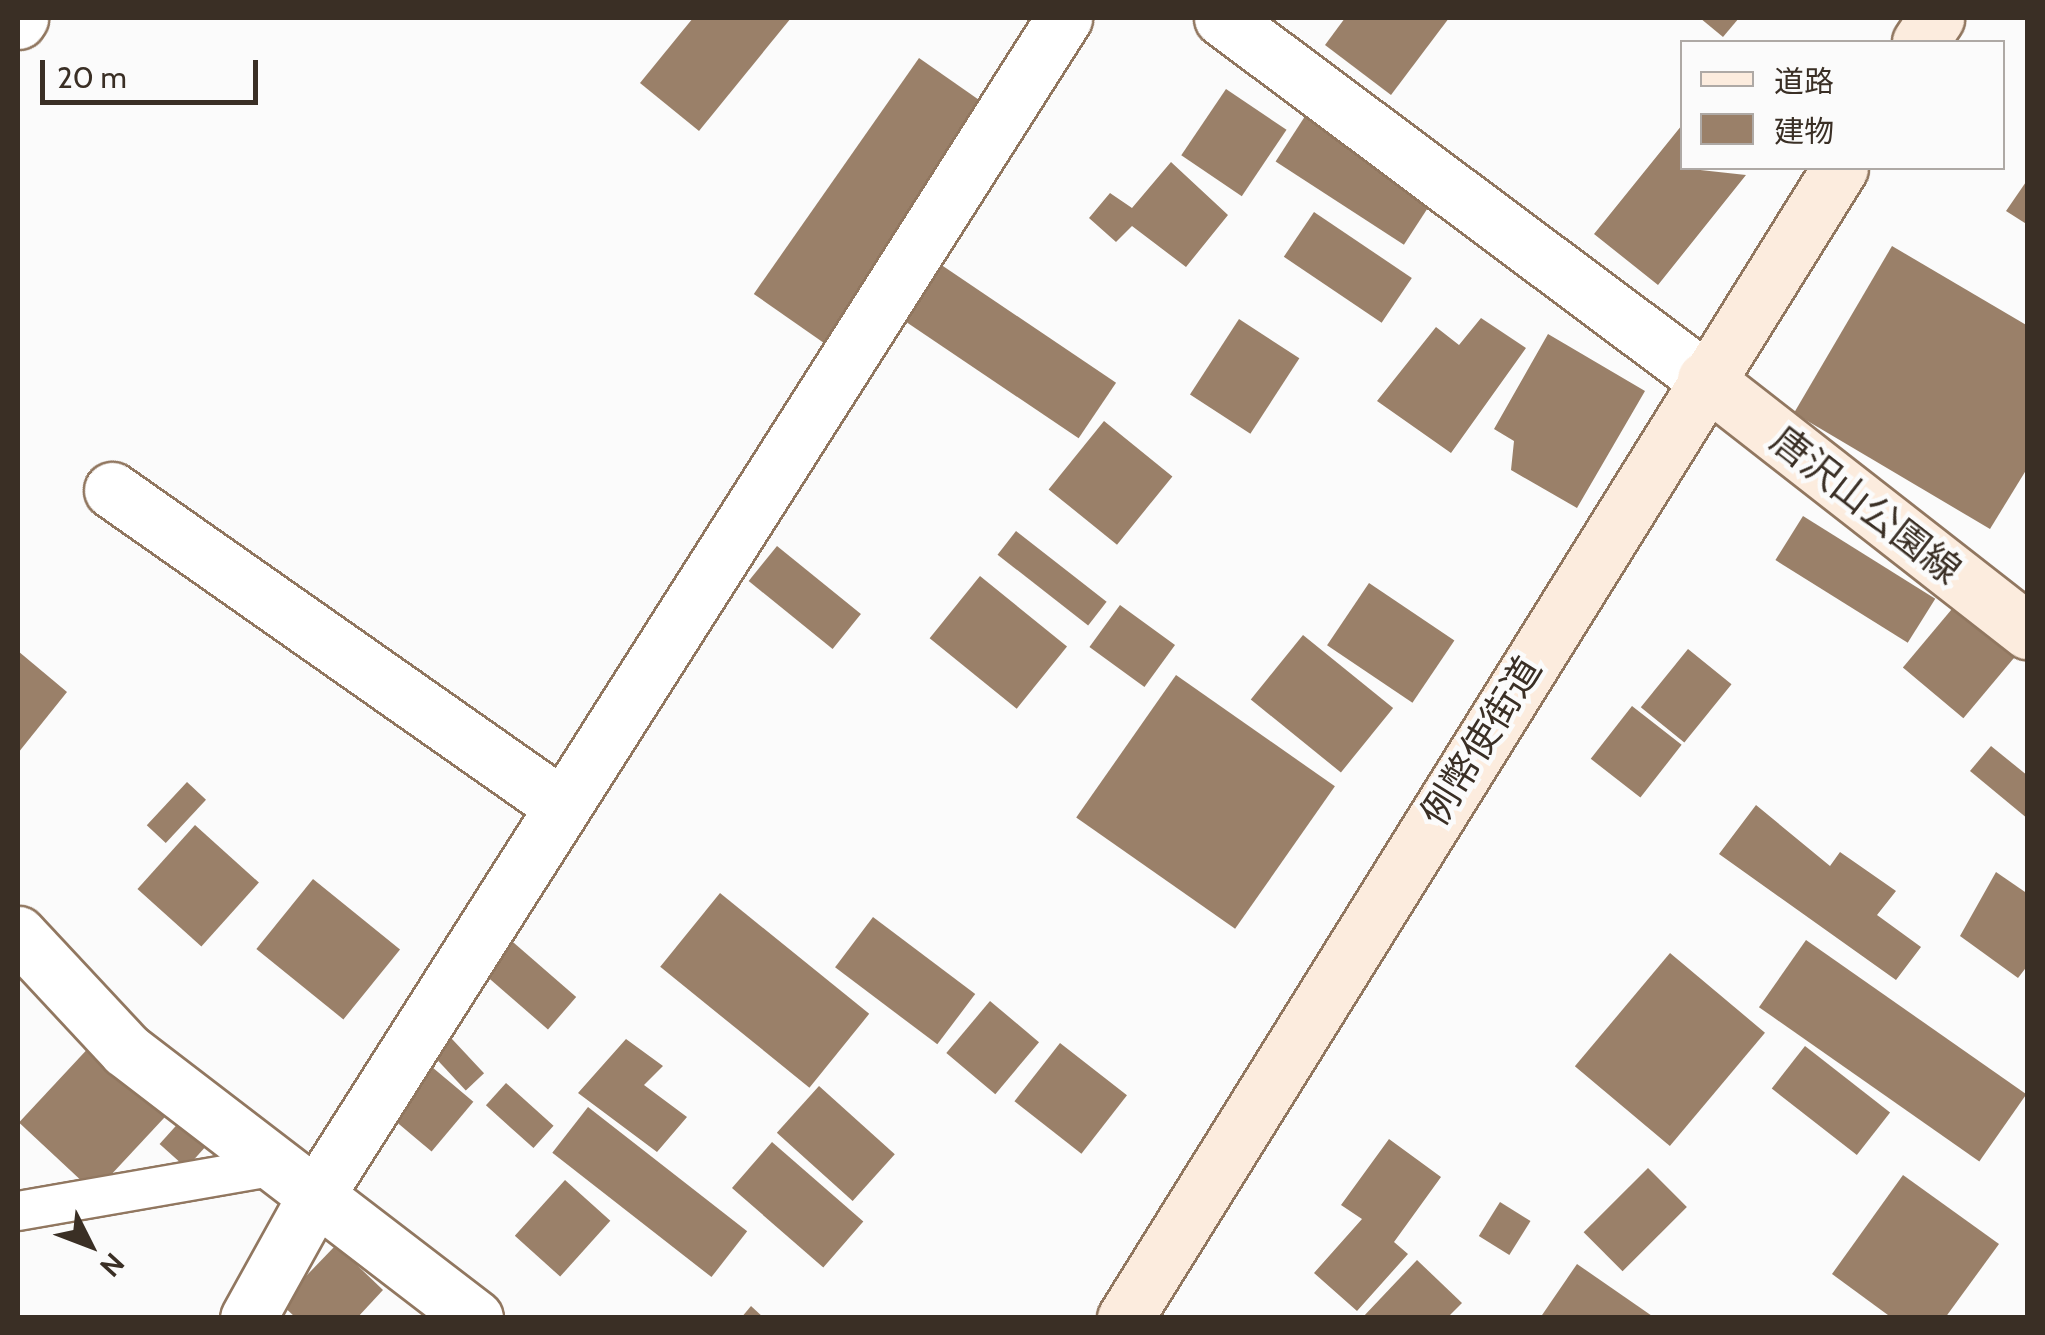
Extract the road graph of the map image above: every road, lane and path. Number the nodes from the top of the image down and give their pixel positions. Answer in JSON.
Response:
{"nodes":[{"id":1,"x":1064,"y":18,"type":"edge"},
{"id":2,"x":1222,"y":18,"type":"edge"},
{"id":3,"x":1936,"y":18,"type":"edge"},
{"id":4,"x":1921,"y":40,"type":"edge"},
{"id":5,"x":1839,"y":170,"type":"edge"},
{"id":6,"x":1705,"y":379,"type":"junction"},
{"id":7,"x":112,"y":490,"type":"dead end"},
{"id":8,"x":2028,"y":631,"type":"edge"},
{"id":9,"x":562,"y":806,"type":"junction"},
{"id":10,"x":18,"y":934,"type":"edge"},
{"id":11,"x":296,"y":1182,"type":"junction"},
{"id":12,"x":18,"y":1212,"type":"edge"},
{"id":13,"x":248,"y":1318,"type":"edge"},
{"id":14,"x":475,"y":1318,"type":"edge"},
{"id":15,"x":1125,"y":1318,"type":"edge"}],
"edges":[{"from":1,"to":9,"type":"street"},
{"from":2,"to":6,"type":"street"},
{"from":3,"to":4,"type":"main road"},
{"from":5,"to":6,"type":"main road","name":"例幣使街道"},
{"from":6,"to":8,"type":"main road","name":"唐沢山公園線"},
{"from":6,"to":15,"type":"main road","name":"例幣使街道"},
{"from":7,"to":9,"type":"street"},
{"from":9,"to":11,"type":"street"},
{"from":10,"to":11,"type":"street"},
{"from":11,"to":12,"type":"lane"},
{"from":11,"to":13,"type":"street"},
{"from":11,"to":14,"type":"street"}]}
